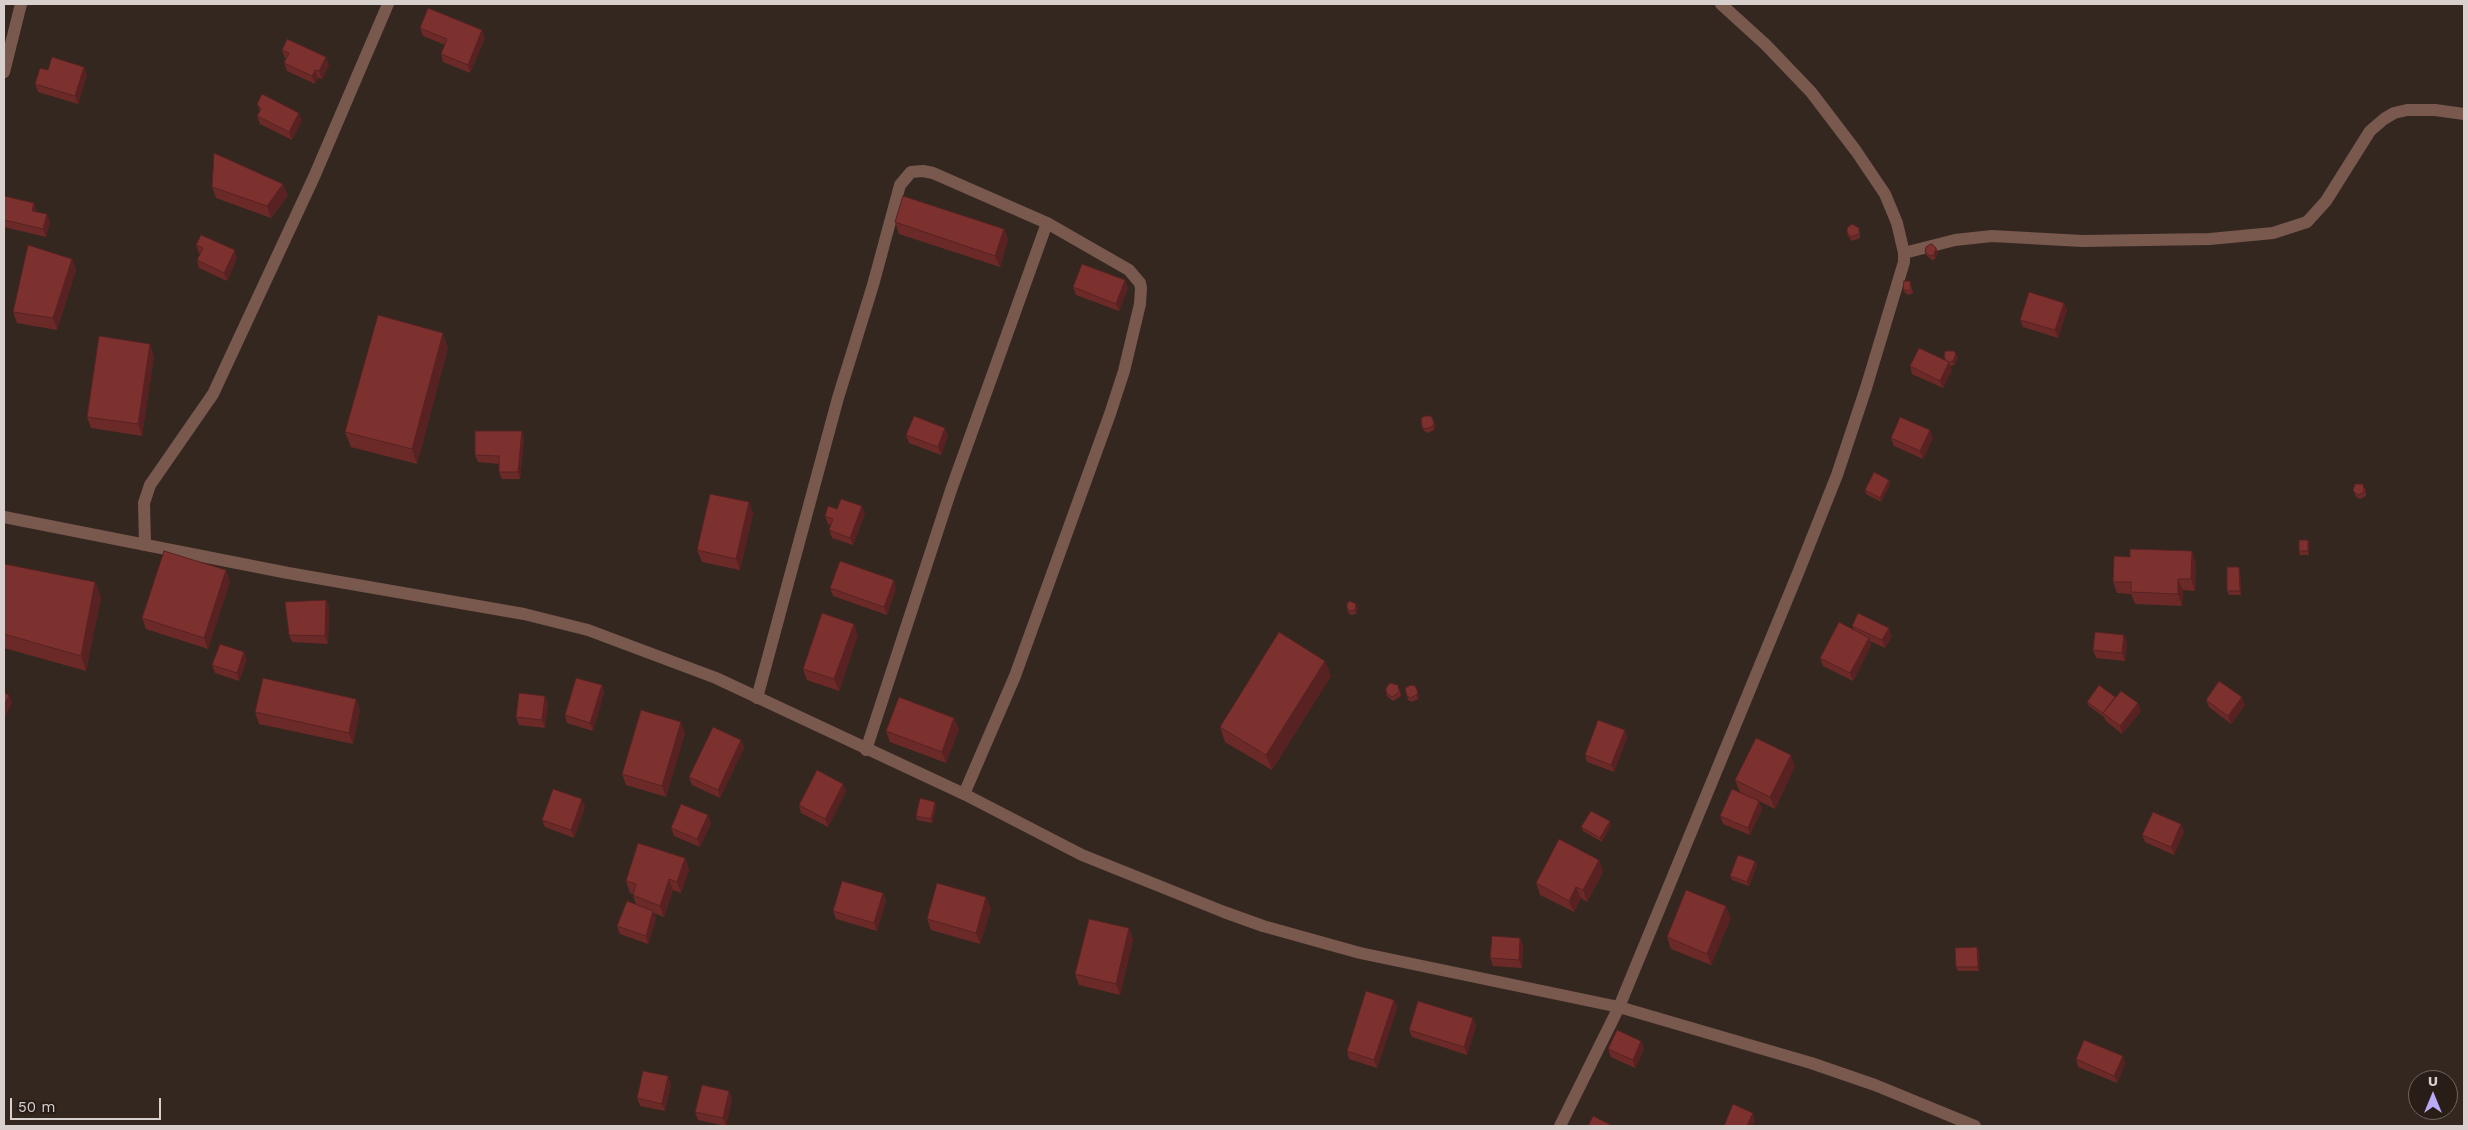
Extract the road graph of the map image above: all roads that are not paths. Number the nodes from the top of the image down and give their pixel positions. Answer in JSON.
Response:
{"nodes":[{"id":1,"x":21,"y":4,"type":"edge"},
{"id":2,"x":388,"y":4,"type":"edge"},
{"id":3,"x":1721,"y":4,"type":"edge"},
{"id":4,"x":4,"y":72,"type":"edge"},
{"id":5,"x":2464,"y":114,"type":"edge"},
{"id":6,"x":1047,"y":223,"type":"junction"},
{"id":7,"x":1904,"y":253,"type":"junction"},
{"id":8,"x":4,"y":517,"type":"edge"},
{"id":9,"x":145,"y":545,"type":"junction"},
{"id":10,"x":757,"y":698,"type":"junction"},
{"id":11,"x":866,"y":750,"type":"junction"},
{"id":12,"x":964,"y":794,"type":"junction"},
{"id":13,"x":1619,"y":1007,"type":"junction"},
{"id":14,"x":1560,"y":1126,"type":"edge"},
{"id":15,"x":1975,"y":1126,"type":"edge"}],
"edges":[{"from":1,"to":4,"type":"street"},
{"from":2,"to":9,"type":"street"},
{"from":3,"to":7,"type":"street"},
{"from":5,"to":7,"type":"street"},
{"from":6,"to":10,"type":"street"},
{"from":6,"to":11,"type":"street"},
{"from":6,"to":12,"type":"street"},
{"from":7,"to":13,"type":"street"},
{"from":8,"to":9,"type":"street"},
{"from":9,"to":10,"type":"street"},
{"from":10,"to":11,"type":"street"},
{"from":11,"to":12,"type":"street"},
{"from":12,"to":13,"type":"street"},
{"from":13,"to":14,"type":"street"},
{"from":13,"to":15,"type":"street"}]}
